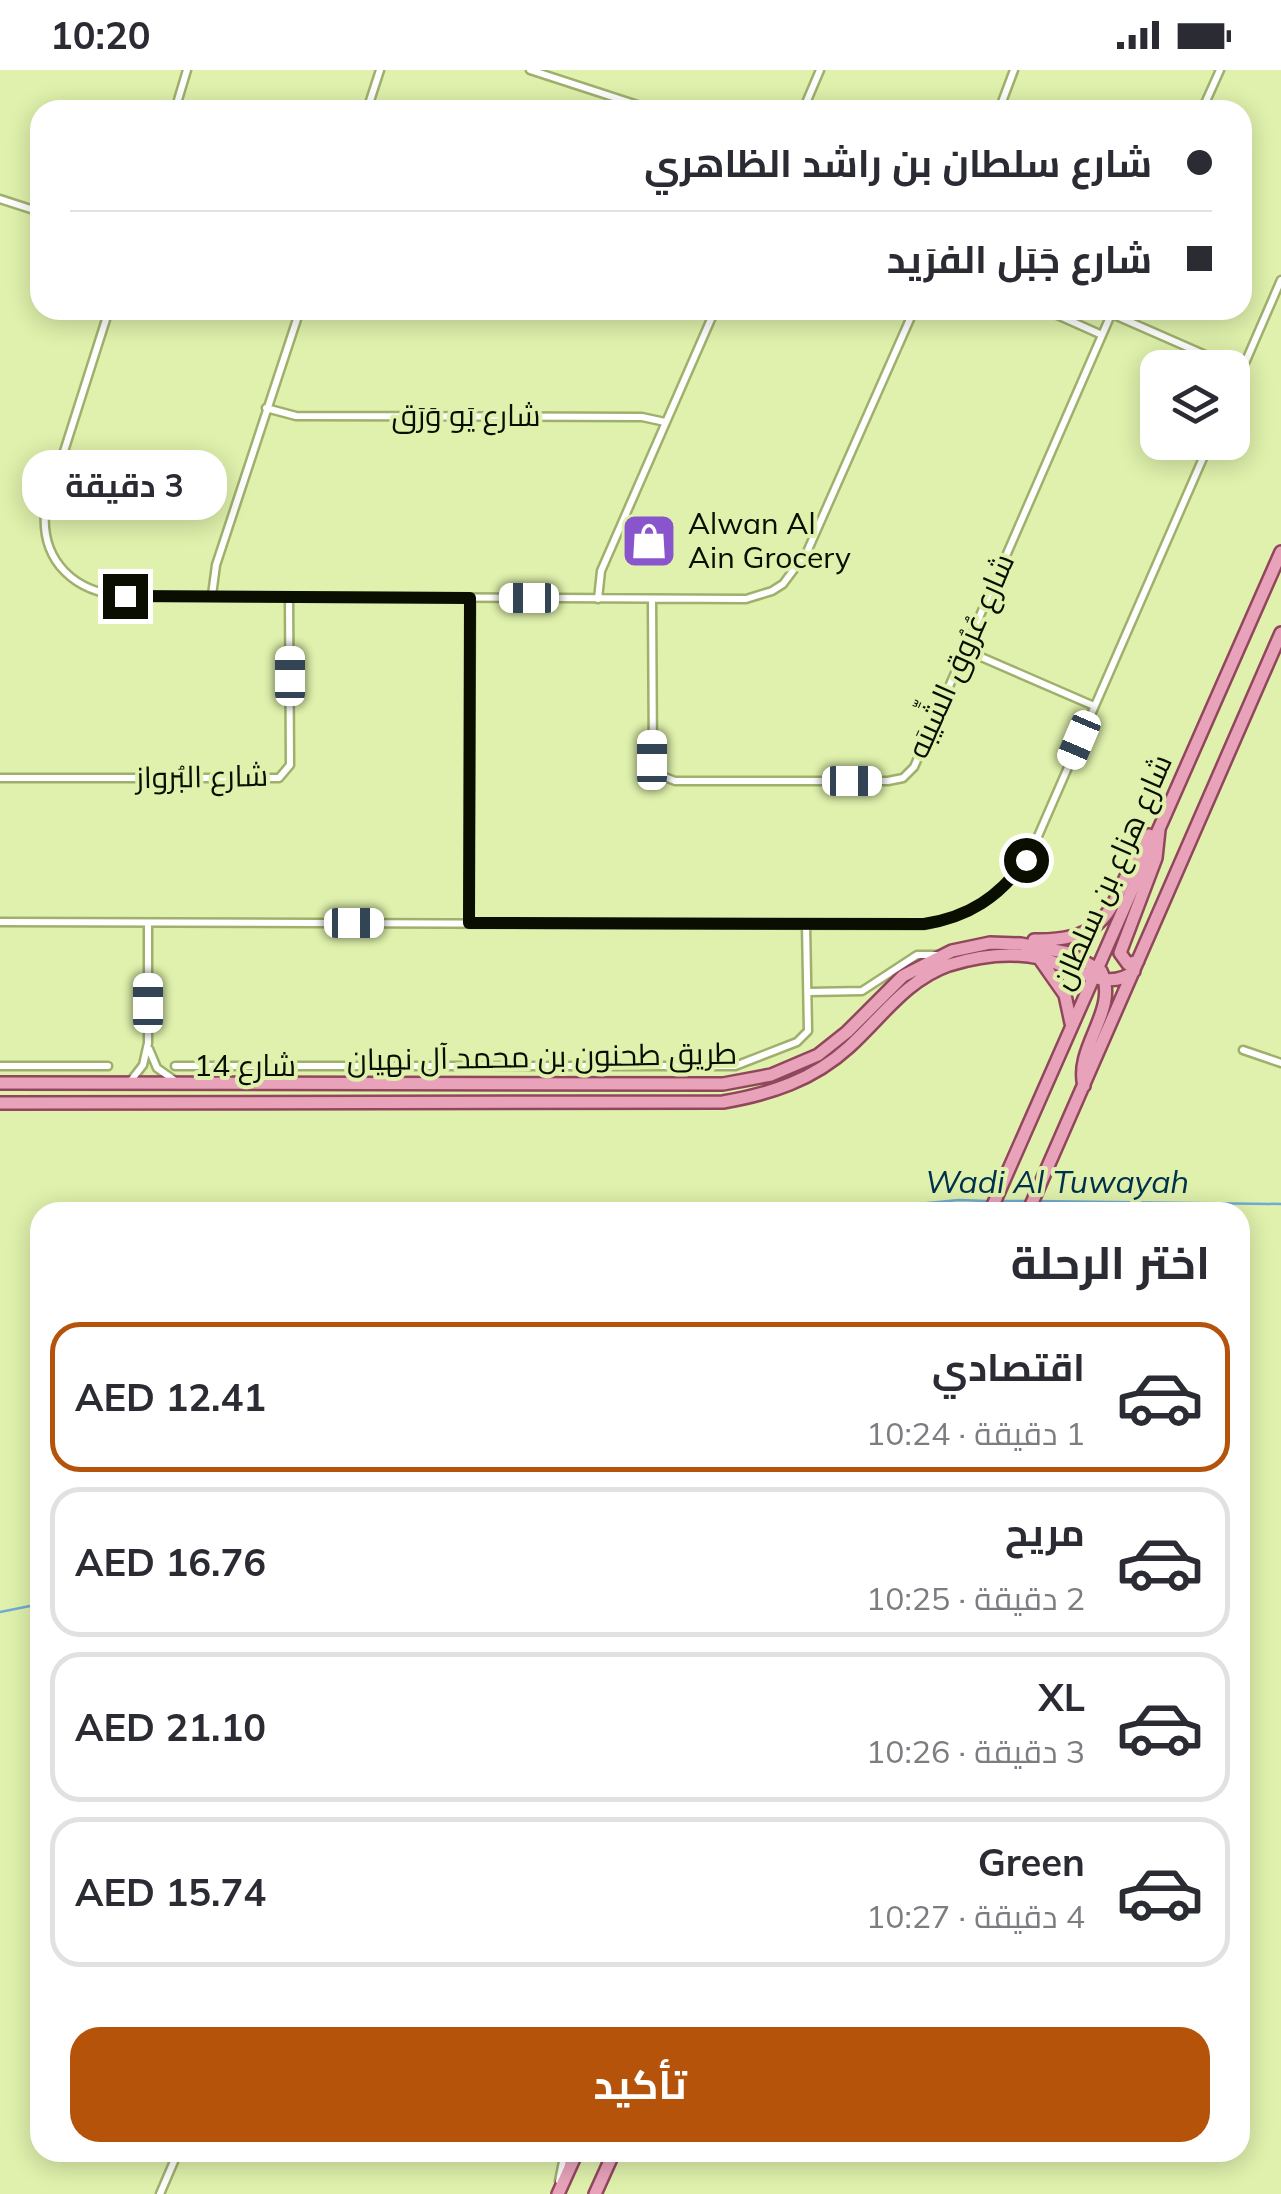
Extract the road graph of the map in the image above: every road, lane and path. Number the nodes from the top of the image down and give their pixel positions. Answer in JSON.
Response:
{"nodes":[{"id":1,"x":188,"y":70,"type":"edge"},
{"id":2,"x":380,"y":70,"type":"edge"},
{"id":3,"x":530,"y":70,"type":"edge"},
{"id":4,"x":820,"y":70,"type":"edge"},
{"id":5,"x":1014,"y":70,"type":"edge"},
{"id":6,"x":1220,"y":70,"type":"edge"},
{"id":7,"x":178,"y":100,"type":"edge"},
{"id":8,"x":370,"y":100,"type":"edge"},
{"id":9,"x":620,"y":100,"type":"edge"},
{"id":10,"x":807,"y":100,"type":"edge"},
{"id":11,"x":1003,"y":100,"type":"edge"},
{"id":12,"x":1206,"y":100,"type":"edge"},
{"id":13,"x":0,"y":199,"type":"edge"},
{"id":14,"x":30,"y":209,"type":"edge"},
{"id":15,"x":1281,"y":280,"type":"edge"},
{"id":16,"x":105,"y":320,"type":"edge"},
{"id":17,"x":297,"y":320,"type":"edge"},
{"id":18,"x":711,"y":320,"type":"edge"},
{"id":19,"x":910,"y":320,"type":"edge"},
{"id":20,"x":1069,"y":320,"type":"edge"},
{"id":21,"x":1108,"y":320,"type":"edge"},
{"id":22,"x":1130,"y":320,"type":"edge"},
{"id":23,"x":1102,"y":334,"type":"junction"},
{"id":24,"x":1196,"y":350,"type":"edge"},
{"id":25,"x":1250,"y":352,"type":"edge"},
{"id":26,"x":266,"y":408,"type":"junction"},
{"id":27,"x":665,"y":422,"type":"junction"},
{"id":28,"x":1202,"y":460,"type":"edge"},
{"id":29,"x":1281,"y":552,"type":"edge"},
{"id":30,"x":212,"y":595,"type":"junction"},
{"id":31,"x":289,"y":596,"type":"junction"},
{"id":32,"x":470,"y":598,"type":"junction"},
{"id":33,"x":598,"y":598,"type":"junction"},
{"id":34,"x":652,"y":600,"type":"junction"},
{"id":35,"x":1280,"y":637,"type":"edge"},
{"id":36,"x":965,"y":650,"type":"junction"},
{"id":37,"x":1094,"y":706,"type":"junction"},
{"id":38,"x":0,"y":778,"type":"edge"},
{"id":39,"x":1158,"y":826,"type":"junction"},
{"id":40,"x":0,"y":922,"type":"edge"},
{"id":41,"x":469,"y":923,"type":"junction"},
{"id":42,"x":148,"y":924,"type":"junction"},
{"id":43,"x":806,"y":924,"type":"junction"},
{"id":44,"x":990,"y":943,"type":"junction"},
{"id":45,"x":940,"y":955,"type":"junction"},
{"id":46,"x":1038,"y":958,"type":"junction"},
{"id":47,"x":1136,"y":966,"type":"junction"},
{"id":48,"x":1098,"y":974,"type":"junction"},
{"id":49,"x":808,"y":992,"type":"junction"},
{"id":50,"x":1071,"y":1027,"type":"junction"},
{"id":51,"x":148,"y":1042,"type":"junction"},
{"id":52,"x":1243,"y":1050,"type":"dead end"},
{"id":53,"x":1281,"y":1062,"type":"edge"},
{"id":54,"x":0,"y":1066,"type":"edge"},
{"id":55,"x":108,"y":1066,"type":"dead end"},
{"id":56,"x":175,"y":1066,"type":"dead end"},
{"id":57,"x":494,"y":1066,"type":"junction"},
{"id":58,"x":516,"y":1067,"type":"junction"},
{"id":59,"x":0,"y":1083,"type":"edge"},
{"id":60,"x":128,"y":1084,"type":"junction"},
{"id":61,"x":179,"y":1084,"type":"junction"},
{"id":62,"x":484,"y":1085,"type":"junction"},
{"id":63,"x":521,"y":1086,"type":"junction"},
{"id":64,"x":628,"y":1086,"type":"junction"},
{"id":65,"x":1084,"y":1086,"type":"junction"},
{"id":66,"x":0,"y":1103,"type":"edge"},
{"id":67,"x":524,"y":1104,"type":"junction"},
{"id":68,"x":994,"y":1202,"type":"edge"},
{"id":69,"x":1033,"y":1202,"type":"edge"},
{"id":70,"x":174,"y":2162,"type":"edge"},
{"id":71,"x":564,"y":2162,"type":"edge"},
{"id":72,"x":573,"y":2162,"type":"edge"},
{"id":73,"x":609,"y":2162,"type":"edge"},
{"id":74,"x":559,"y":2193,"type":"edge"},
{"id":75,"x":160,"y":2194,"type":"edge"},
{"id":76,"x":595,"y":2194,"type":"edge"}],
"edges":[{"from":1,"to":7,"type":"street"},
{"from":2,"to":8,"type":"street"},
{"from":3,"to":9,"type":"street"},
{"from":4,"to":10,"type":"street"},
{"from":5,"to":11,"type":"street"},
{"from":6,"to":12,"type":"street"},
{"from":13,"to":14,"type":"street"},
{"from":15,"to":25,"type":"street"},
{"from":16,"to":30,"type":"street"},
{"from":17,"to":26,"type":"street"},
{"from":18,"to":27,"type":"street"},
{"from":19,"to":34,"type":"street"},
{"from":20,"to":23,"type":"street"},
{"from":21,"to":23,"type":"street","name":"شارع عُرُوق الشِّيبَه"},
{"from":22,"to":24,"type":"street"},
{"from":23,"to":36,"type":"street","name":"شارع عُرُوق الشِّيبَه"},
{"from":26,"to":27,"type":"street","name":"شارع يَو وَرَق"},
{"from":26,"to":30,"type":"street"},
{"from":27,"to":33,"type":"street"},
{"from":28,"to":37,"type":"street"},
{"from":29,"to":39,"type":"main road","name":"شارع هزاع بن سلطان"},
{"from":30,"to":31,"type":"street"},
{"from":31,"to":32,"type":"street"},
{"from":31,"to":38,"type":"street","name":"شارع البُرواز"},
{"from":32,"to":33,"type":"street"},
{"from":32,"to":41,"type":"street"},
{"from":33,"to":34,"type":"street"},
{"from":34,"to":36,"type":"street","name":"شارع عُرُوق الشِّيبَه"},
{"from":35,"to":47,"type":"main road","name":"شارع هزاع بن سلطان"},
{"from":36,"to":37,"type":"street"},
{"from":37,"to":43,"type":"street"},
{"from":39,"to":44,"type":"main road"},
{"from":39,"to":47,"type":"main road"},
{"from":39,"to":48,"type":"main road","name":"شارع هزاع بن سلطان"},
{"from":40,"to":42,"type":"street"},
{"from":41,"to":42,"type":"street"},
{"from":41,"to":43,"type":"street"},
{"from":42,"to":51,"type":"street"},
{"from":43,"to":49,"type":"street","name":"شارع 14"},
{"from":44,"to":45,"type":"main road","name":"طريق طحنون بن محمد آل نهيان"},
{"from":44,"to":48,"type":"main road","name":"طريق طحنون بن محمد آل نهيان"},
{"from":45,"to":49,"type":"street"},
{"from":45,"to":64,"type":"main road","name":"طريق طحنون بن محمد آل نهيان"},
{"from":46,"to":48,"type":"main road","name":"طريق طحنون بن محمد آل نهيان"},
{"from":46,"to":50,"type":"main road"},
{"from":46,"to":67,"type":"main road","name":"طريق طحنون بن محمد آل نهيان"},
{"from":47,"to":48,"type":"main road"},
{"from":47,"to":65,"type":"main road","name":"شارع هزاع بن سلطان"},
{"from":48,"to":50,"type":"main road","name":"شارع هزاع بن سلطان"},
{"from":48,"to":65,"type":"main road"},
{"from":49,"to":58,"type":"street","name":"شارع 14"},
{"from":50,"to":68,"type":"main road","name":"شارع هزاع بن سلطان"},
{"from":51,"to":60,"type":"street"},
{"from":51,"to":61,"type":"street"},
{"from":52,"to":53,"type":"street"},
{"from":54,"to":55,"type":"street"},
{"from":56,"to":57,"type":"street","name":"شارع 14"},
{"from":57,"to":58,"type":"street","name":"شارع 14"},
{"from":57,"to":62,"type":"street"},
{"from":58,"to":63,"type":"street"},
{"from":59,"to":60,"type":"main road","name":"طريق طحنون بن محمد آل نهيان"},
{"from":60,"to":61,"type":"main road","name":"طريق طحنون بن محمد آل نهيان"},
{"from":61,"to":62,"type":"main road","name":"طريق طحنون بن محمد آل نهيان"},
{"from":62,"to":63,"type":"main road","name":"طريق طحنون بن محمد آل نهيان"},
{"from":63,"to":64,"type":"main road","name":"طريق طحنون بن محمد آل نهيان"},
{"from":64,"to":67,"type":"main road"},
{"from":65,"to":69,"type":"main road","name":"شارع هزاع بن سلطان"},
{"from":66,"to":67,"type":"main road","name":"طريق طحنون بن محمد آل نهيان"},
{"from":70,"to":75,"type":"street"},
{"from":71,"to":74,"type":"street"},
{"from":72,"to":74,"type":"main road"},
{"from":73,"to":76,"type":"main road"}]}
